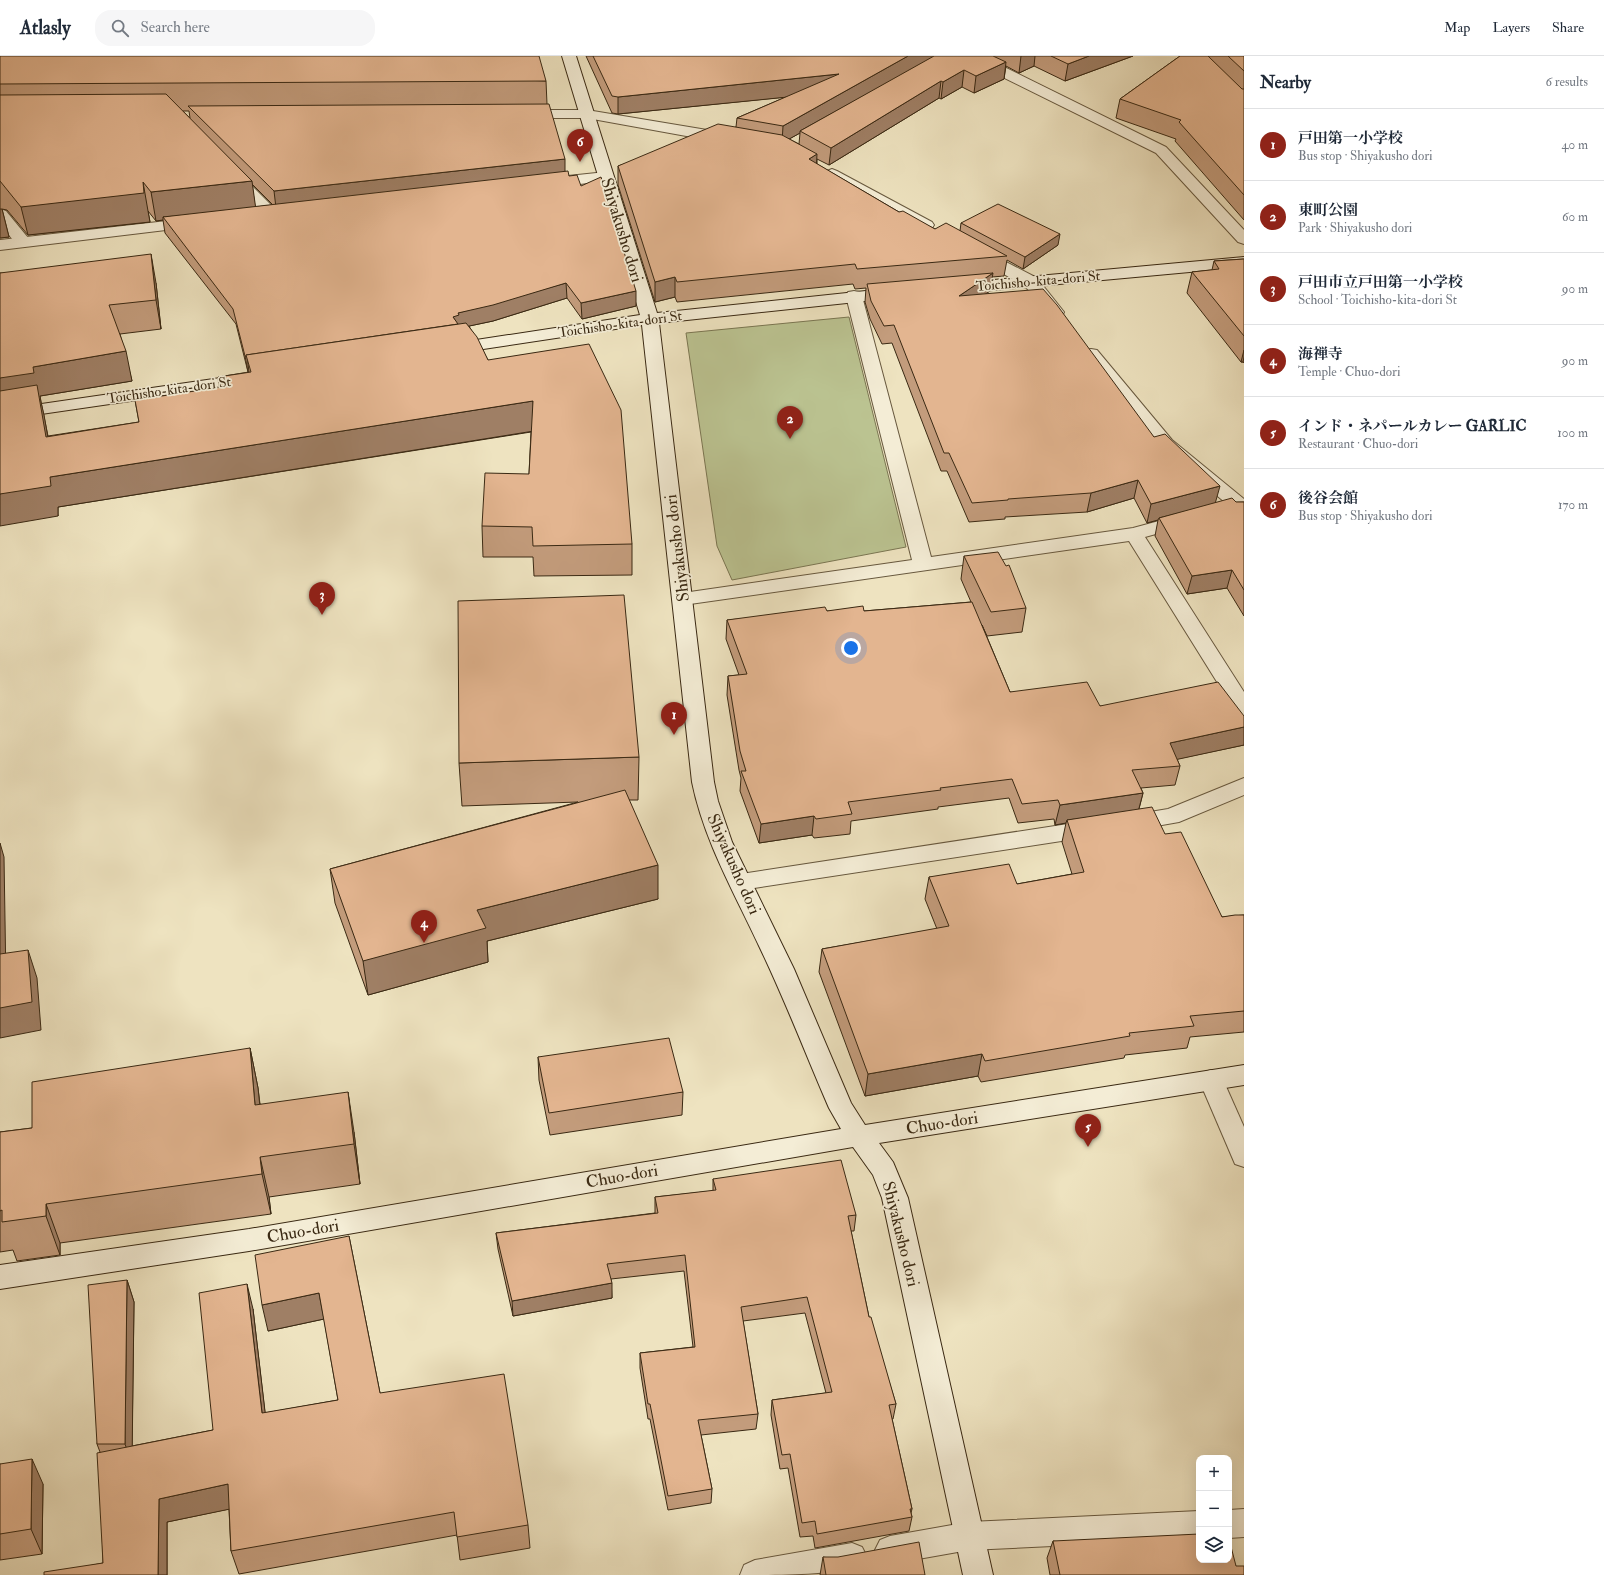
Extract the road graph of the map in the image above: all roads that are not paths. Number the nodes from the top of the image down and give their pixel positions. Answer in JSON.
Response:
{"nodes":[{"id":1,"x":569,"y":56,"type":"edge"},
{"id":2,"x":971,"y":56,"type":"edge"},
{"id":3,"x":508,"y":114,"type":"edge"},
{"id":4,"x":587,"y":114,"type":"junction"},
{"id":5,"x":739,"y":141,"type":"edge"},
{"id":6,"x":223,"y":165,"type":"edge"},
{"id":7,"x":820,"y":168,"type":"edge"},
{"id":8,"x":606,"y":177,"type":"junction"},
{"id":9,"x":536,"y":185,"type":"edge"},
{"id":10,"x":0,"y":214,"type":"edge"},
{"id":11,"x":271,"y":214,"type":"edge"},
{"id":12,"x":209,"y":222,"type":"edge"},
{"id":13,"x":939,"y":232,"type":"edge"},
{"id":14,"x":1244,"y":240,"type":"edge"},
{"id":15,"x":23,"y":242,"type":"junction"},
{"id":16,"x":0,"y":245,"type":"edge"},
{"id":17,"x":968,"y":248,"type":"edge"},
{"id":18,"x":1244,"y":262,"type":"edge"},
{"id":19,"x":1031,"y":282,"type":"junction"},
{"id":20,"x":946,"y":289,"type":"edge"},
{"id":21,"x":908,"y":292,"type":"edge"},
{"id":22,"x":854,"y":296,"type":"junction"},
{"id":23,"x":650,"y":319,"type":"junction"},
{"id":24,"x":1066,"y":324,"type":"edge"},
{"id":25,"x":1081,"y":342,"type":"edge"},
{"id":26,"x":431,"y":352,"type":"edge"},
{"id":27,"x":266,"y":376,"type":"edge"},
{"id":28,"x":0,"y":415,"type":"edge"},
{"id":29,"x":1242,"y":504,"type":"edge"},
{"id":30,"x":1134,"y":534,"type":"junction"},
{"id":31,"x":923,"y":564,"type":"junction"},
{"id":32,"x":683,"y":599,"type":"junction"},
{"id":33,"x":1244,"y":708,"type":"edge"},
{"id":34,"x":1244,"y":786,"type":"edge"},
{"id":35,"x":741,"y":882,"type":"junction"},
{"id":36,"x":1244,"y":1074,"type":"edge"},
{"id":37,"x":1211,"y":1080,"type":"junction"},
{"id":38,"x":859,"y":1136,"type":"junction"},
{"id":39,"x":1244,"y":1156,"type":"edge"},
{"id":40,"x":0,"y":1277,"type":"edge"},
{"id":41,"x":1244,"y":1523,"type":"edge"},
{"id":42,"x":1232,"y":1524,"type":"edge"},
{"id":43,"x":1196,"y":1525,"type":"edge"},
{"id":44,"x":970,"y":1536,"type":"junction"},
{"id":45,"x":755,"y":1575,"type":"edge"},
{"id":46,"x":978,"y":1575,"type":"edge"}],
"edges":[{"from":1,"to":4,"type":"street","name":"Shiyakusho dori"},
{"from":2,"to":14,"type":"street"},
{"from":3,"to":4,"type":"street"},
{"from":4,"to":5,"type":"street"},
{"from":4,"to":8,"type":"street","name":"Shiyakusho dori"},
{"from":6,"to":11,"type":"street"},
{"from":7,"to":13,"type":"street"},
{"from":8,"to":9,"type":"street"},
{"from":8,"to":23,"type":"street","name":"Shiyakusho dori"},
{"from":10,"to":15,"type":"street"},
{"from":12,"to":15,"type":"street"},
{"from":15,"to":16,"type":"street"},
{"from":17,"to":19,"type":"street"},
{"from":18,"to":19,"type":"street","name":"Toichisho-kita-dori St"},
{"from":19,"to":20,"type":"street","name":"Toichisho-kita-dori St"},
{"from":19,"to":24,"type":"street"},
{"from":21,"to":22,"type":"street","name":"Toichisho-kita-dori St"},
{"from":22,"to":23,"type":"street","name":"Toichisho-kita-dori St"},
{"from":22,"to":31,"type":"street"},
{"from":23,"to":26,"type":"street","name":"Toichisho-kita-dori St"},
{"from":23,"to":32,"type":"street","name":"Shiyakusho dori"},
{"from":25,"to":29,"type":"street"},
{"from":27,"to":28,"type":"street","name":"Toichisho-kita-dori St"},
{"from":29,"to":30,"type":"street"},
{"from":30,"to":31,"type":"street"},
{"from":30,"to":33,"type":"street"},
{"from":31,"to":32,"type":"street"},
{"from":32,"to":35,"type":"street","name":"Shiyakusho dori"},
{"from":34,"to":35,"type":"street"},
{"from":35,"to":38,"type":"street","name":"Shiyakusho dori"},
{"from":36,"to":37,"type":"street","name":"Chuo-dori"},
{"from":37,"to":38,"type":"street","name":"Chuo-dori"},
{"from":37,"to":39,"type":"street"},
{"from":38,"to":40,"type":"street","name":"Chuo-dori"},
{"from":38,"to":44,"type":"street","name":"Shiyakusho dori"},
{"from":41,"to":42,"type":"street"},
{"from":43,"to":44,"type":"street"},
{"from":44,"to":45,"type":"street"},
{"from":44,"to":46,"type":"street","name":"Shiyakusho dori"}]}
